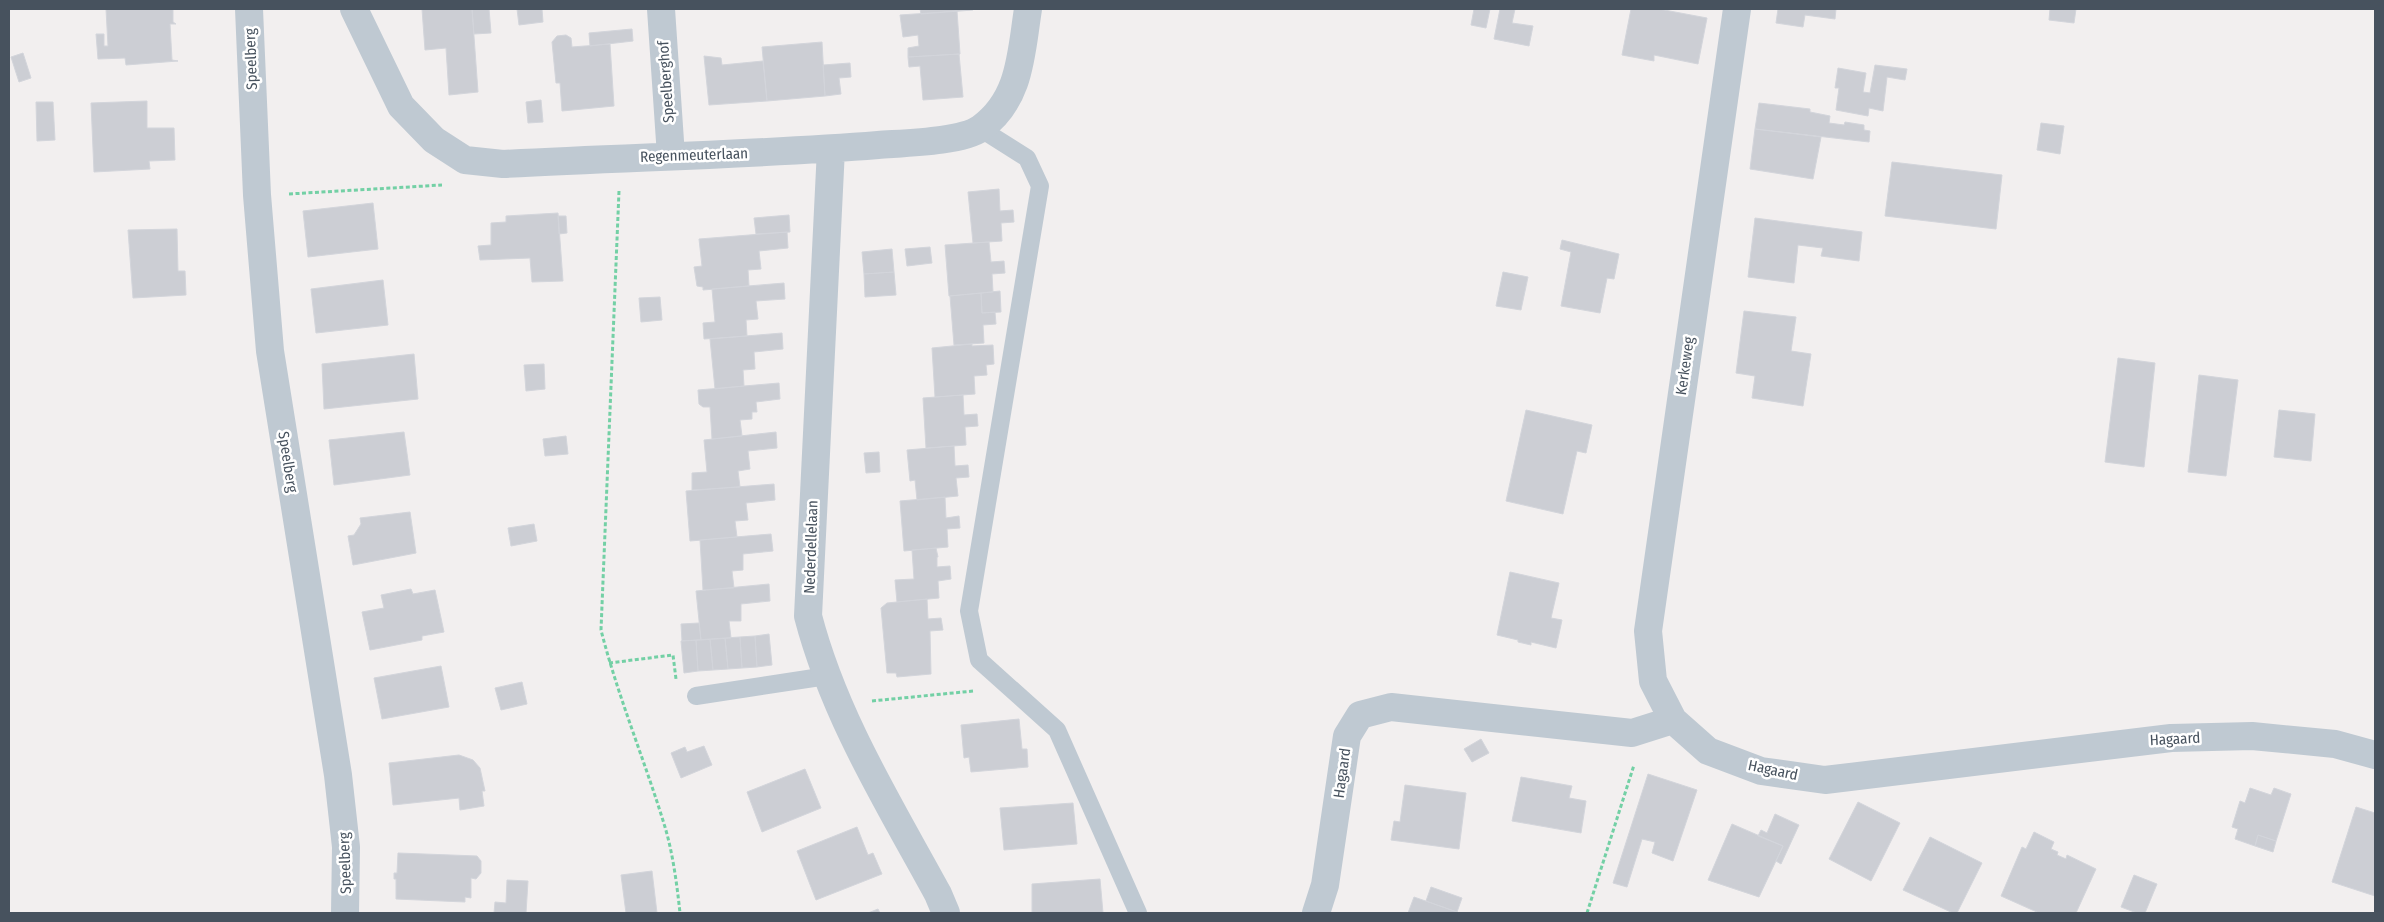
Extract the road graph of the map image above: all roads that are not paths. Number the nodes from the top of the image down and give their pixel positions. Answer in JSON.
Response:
{"nodes":[{"id":1,"x":249,"y":9,"type":"edge"},
{"id":2,"x":354,"y":9,"type":"edge"},
{"id":3,"x":661,"y":9,"type":"edge"},
{"id":4,"x":1028,"y":9,"type":"edge"},
{"id":5,"x":1737,"y":9,"type":"edge"},
{"id":6,"x":981,"y":129,"type":"junction"},
{"id":7,"x":831,"y":149,"type":"junction"},
{"id":8,"x":671,"y":156,"type":"junction"},
{"id":9,"x":827,"y":676,"type":"junction"},
{"id":10,"x":696,"y":696,"type":"road end"},
{"id":11,"x":1672,"y":720,"type":"junction"},
{"id":12,"x":2375,"y":755,"type":"edge"},
{"id":13,"x":346,"y":913,"type":"edge"},
{"id":14,"x":946,"y":913,"type":"edge"},
{"id":15,"x":1138,"y":913,"type":"edge"},
{"id":16,"x":1316,"y":913,"type":"edge"}],
"edges":[{"from":1,"to":13,"type":"street","name":"Speelberg"},
{"from":2,"to":8,"type":"street","name":"Regenmeuterlaan"},
{"from":3,"to":8,"type":"street","name":"Speelberghof"},
{"from":4,"to":6,"type":"street"},
{"from":5,"to":11,"type":"street","name":"Kerkeweg"},
{"from":6,"to":7,"type":"street","name":"Regenmeuterlaan"},
{"from":6,"to":15,"type":"lane"},
{"from":7,"to":8,"type":"street","name":"Regenmeuterlaan"},
{"from":7,"to":9,"type":"street","name":"Nederdellelaan"},
{"from":9,"to":10,"type":"lane"},
{"from":9,"to":14,"type":"street","name":"Nederdellelaan"},
{"from":11,"to":12,"type":"street","name":"Hagaard"},
{"from":11,"to":16,"type":"street","name":"Hagaard"}]}
